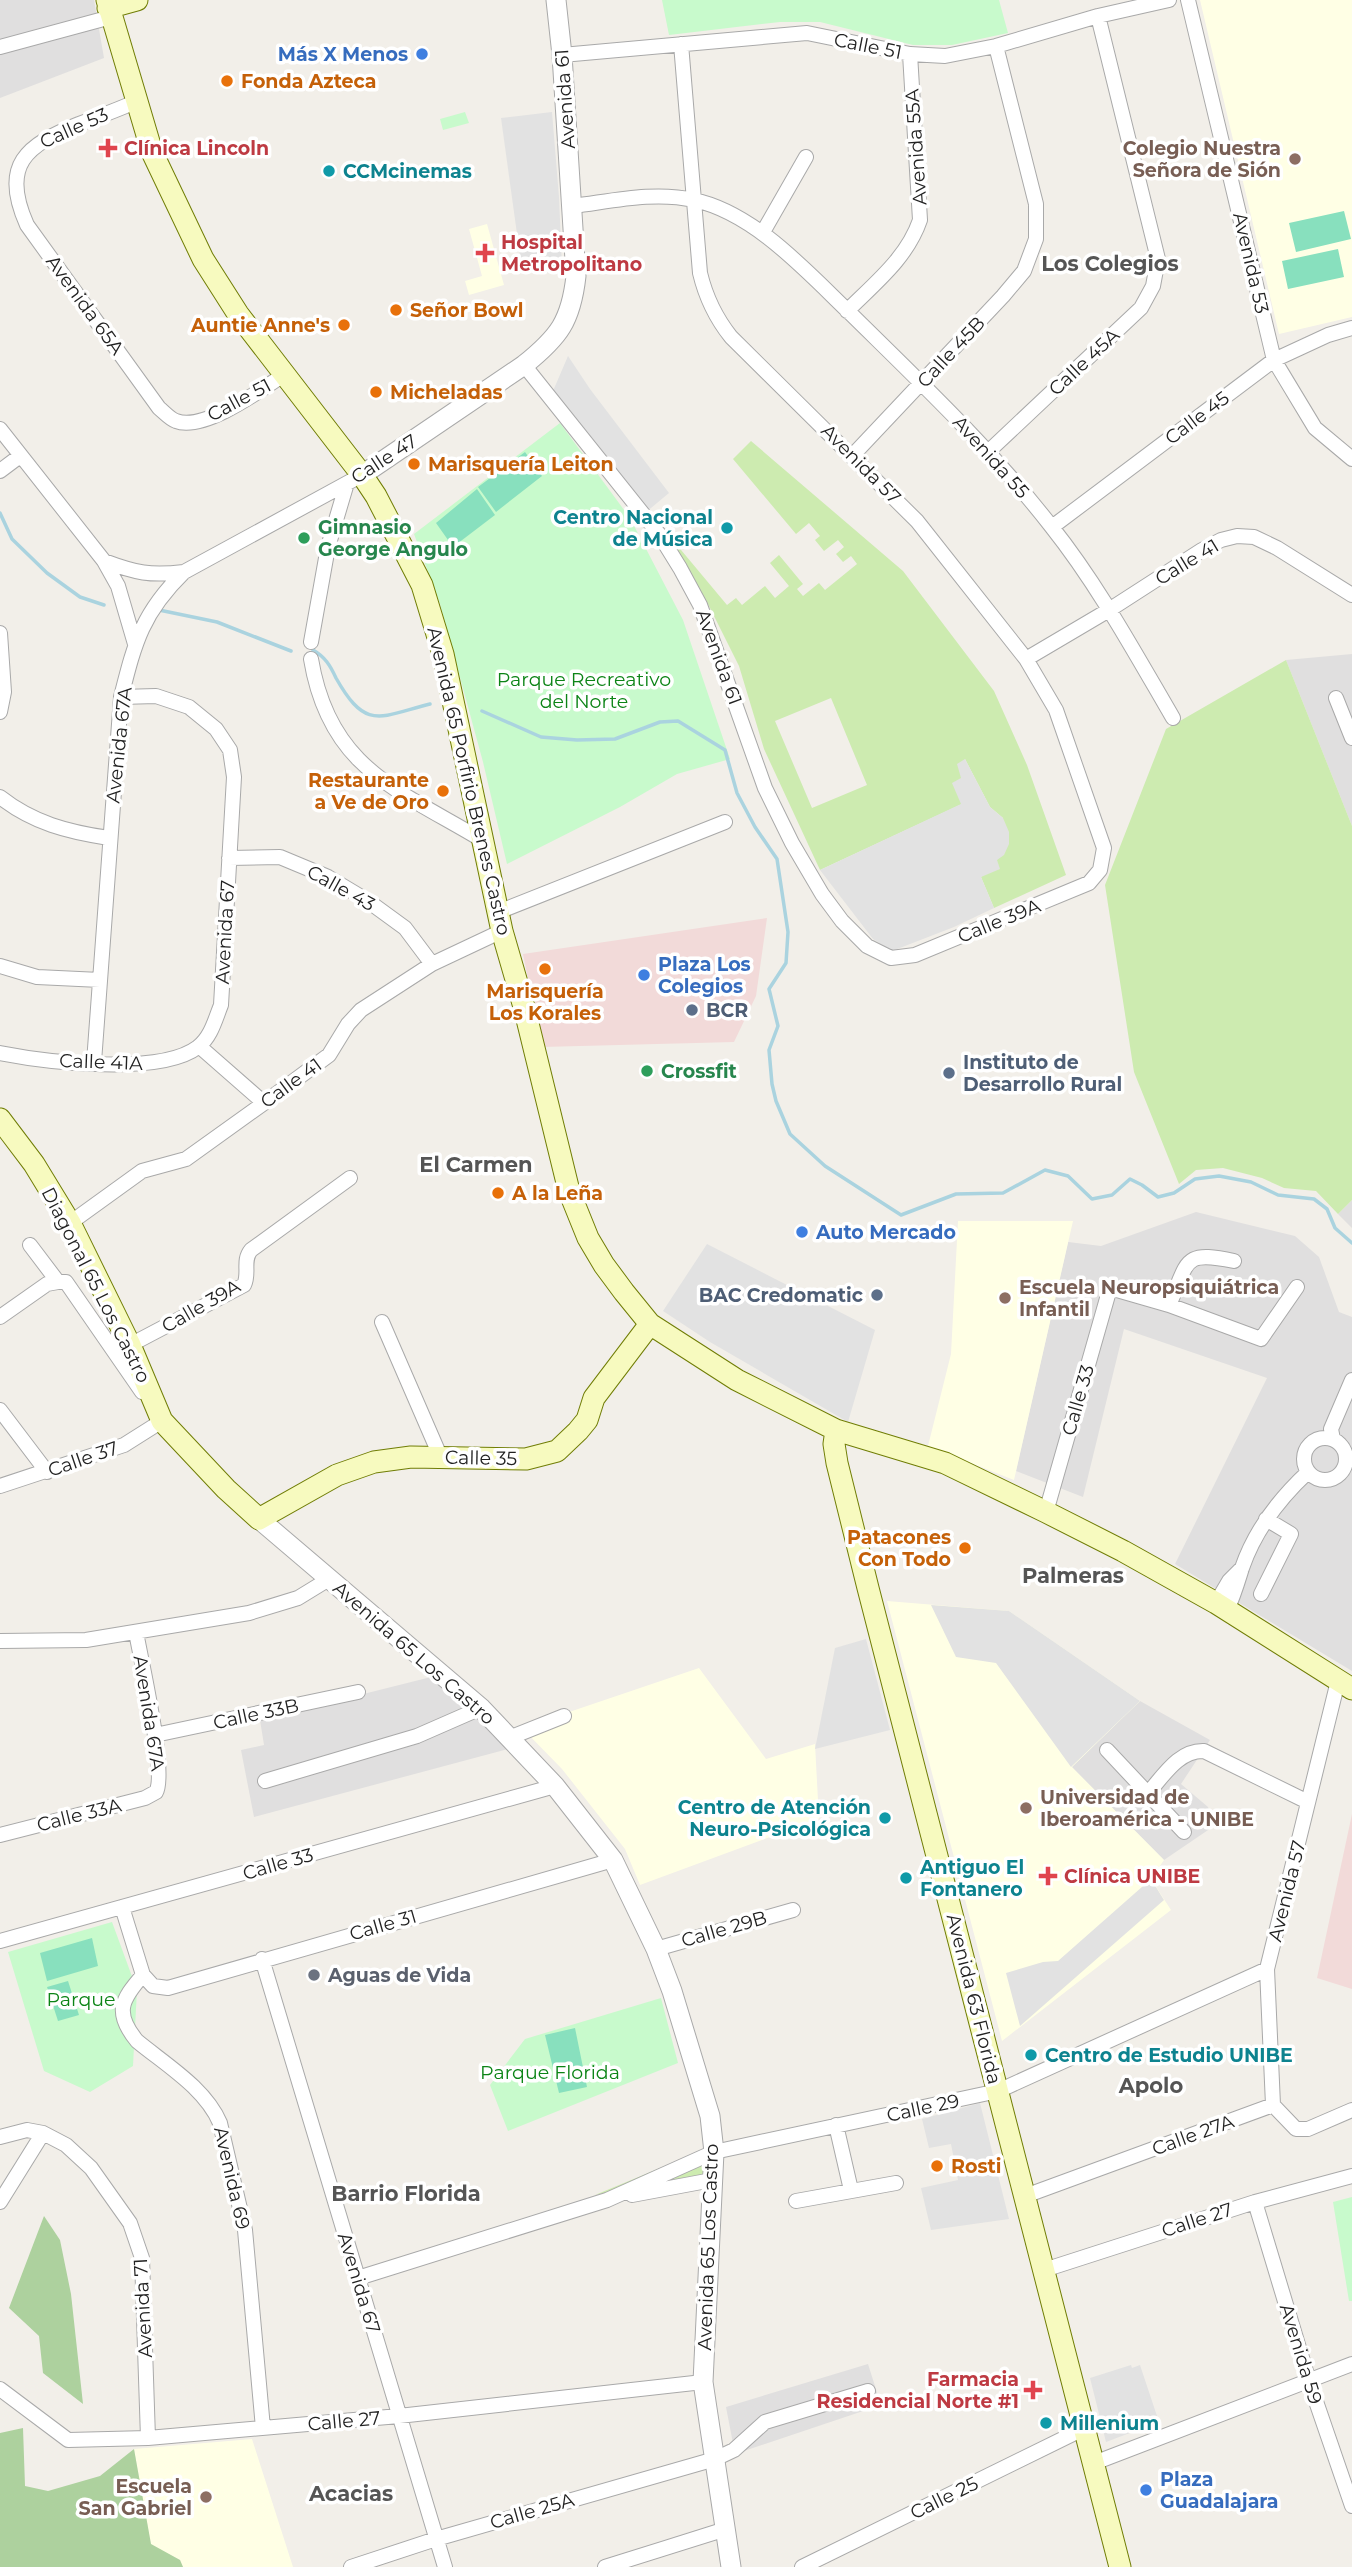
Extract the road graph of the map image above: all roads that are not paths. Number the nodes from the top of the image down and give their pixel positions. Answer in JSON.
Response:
{"nodes":[{"id":1,"x":137,"y":0,"type":"edge"},
{"id":2,"x":556,"y":0,"type":"edge"},
{"id":3,"x":1169,"y":0,"type":"edge"},
{"id":4,"x":1188,"y":0,"type":"edge"},
{"id":5,"x":109,"y":8,"type":"edge"},
{"id":6,"x":1098,"y":16,"type":"junction"},
{"id":7,"x":681,"y":44,"type":"junction"},
{"id":8,"x":996,"y":46,"type":"junction"},
{"id":9,"x":0,"y":47,"type":"edge"},
{"id":10,"x":910,"y":54,"type":"junction"},
{"id":11,"x":562,"y":55,"type":"junction"},
{"id":12,"x":135,"y":102,"type":"junction"},
{"id":13,"x":806,"y":157,"type":"dead end"},
{"id":14,"x":21,"y":163,"type":"joint"},
{"id":15,"x":695,"y":200,"type":"junction"},
{"id":16,"x":573,"y":206,"type":"junction"},
{"id":17,"x":763,"y":232,"type":"junction"},
{"id":18,"x":847,"y":311,"type":"junction"},
{"id":19,"x":566,"y":323,"type":"joint"},
{"id":20,"x":1352,"y":328,"type":"edge"},
{"id":21,"x":1274,"y":360,"type":"junction"},
{"id":22,"x":524,"y":365,"type":"junction"},
{"id":23,"x":285,"y":374,"type":"junction"},
{"id":24,"x":921,"y":383,"type":"junction"},
{"id":25,"x":191,"y":424,"type":"joint"},
{"id":26,"x":0,"y":429,"type":"edge"},
{"id":27,"x":989,"y":451,"type":"junction"},
{"id":28,"x":853,"y":455,"type":"junction"},
{"id":29,"x":20,"y":456,"type":"junction"},
{"id":30,"x":1352,"y":459,"type":"edge"},
{"id":31,"x":0,"y":471,"type":"edge"},
{"id":32,"x":355,"y":479,"type":"junction"},
{"id":33,"x":1052,"y":527,"type":"junction"},
{"id":34,"x":104,"y":561,"type":"junction"},
{"id":35,"x":184,"y":572,"type":"junction"},
{"id":36,"x":1351,"y":591,"type":"edge"},
{"id":37,"x":1110,"y":610,"type":"junction"},
{"id":38,"x":0,"y":633,"type":"edge"},
{"id":39,"x":311,"y":642,"type":"dead end"},
{"id":40,"x":135,"y":644,"type":"junction"},
{"id":41,"x":312,"y":659,"type":"dead end"},
{"id":42,"x":1026,"y":659,"type":"junction"},
{"id":43,"x":121,"y":697,"type":"junction"},
{"id":44,"x":1336,"y":698,"type":"dead end"},
{"id":45,"x":0,"y":712,"type":"edge"},
{"id":46,"x":1173,"y":718,"type":"dead end"},
{"id":47,"x":1352,"y":738,"type":"edge"},
{"id":48,"x":0,"y":797,"type":"edge"},
{"id":49,"x":724,"y":822,"type":"dead end"},
{"id":50,"x":109,"y":838,"type":"junction"},
{"id":51,"x":482,"y":840,"type":"junction"},
{"id":52,"x":229,"y":858,"type":"junction"},
{"id":53,"x":1100,"y":870,"type":"joint"},
{"id":54,"x":500,"y":921,"type":"junction"},
{"id":55,"x":891,"y":958,"type":"joint"},
{"id":56,"x":432,"y":964,"type":"junction"},
{"id":57,"x":0,"y":966,"type":"edge"},
{"id":58,"x":100,"y":980,"type":"junction"},
{"id":59,"x":199,"y":1046,"type":"junction"},
{"id":60,"x":0,"y":1053,"type":"edge"},
{"id":61,"x":94,"y":1062,"type":"junction"},
{"id":62,"x":264,"y":1103,"type":"junction"},
{"id":63,"x":0,"y":1119,"type":"edge"},
{"id":64,"x":350,"y":1178,"type":"dead end"},
{"id":65,"x":70,"y":1223,"type":"junction"},
{"id":66,"x":30,"y":1245,"type":"dead end"},
{"id":67,"x":1234,"y":1261,"type":"dead end"},
{"id":68,"x":58,"y":1282,"type":"junction"},
{"id":69,"x":1297,"y":1287,"type":"dead end"},
{"id":70,"x":1169,"y":1305,"type":"junction"},
{"id":71,"x":0,"y":1317,"type":"edge"},
{"id":72,"x":382,"y":1322,"type":"dead end"},
{"id":73,"x":650,"y":1324,"type":"junction"},
{"id":74,"x":130,"y":1345,"type":"junction"},
{"id":75,"x":1351,"y":1386,"type":"edge"},
{"id":76,"x":0,"y":1410,"type":"edge"},
{"id":77,"x":162,"y":1421,"type":"junction"},
{"id":78,"x":836,"y":1430,"type":"junction"},
{"id":79,"x":1333,"y":1439,"type":"junction"},
{"id":80,"x":869,"y":1440,"type":"junction"},
{"id":81,"x":441,"y":1458,"type":"junction"},
{"id":82,"x":837,"y":1463,"type":"junction"},
{"id":83,"x":1348,"y":1468,"type":"edge"},
{"id":84,"x":47,"y":1472,"type":"junction"},
{"id":85,"x":1308,"y":1472,"type":"junction"},
{"id":86,"x":0,"y":1486,"type":"edge"},
{"id":87,"x":1046,"y":1512,"type":"junction"},
{"id":88,"x":259,"y":1519,"type":"junction"},
{"id":89,"x":1266,"y":1519,"type":"junction"},
{"id":90,"x":329,"y":1579,"type":"junction"},
{"id":91,"x":1261,"y":1594,"type":"dead end"},
{"id":92,"x":1222,"y":1607,"type":"junction"},
{"id":93,"x":136,"y":1632,"type":"junction"},
{"id":94,"x":0,"y":1641,"type":"edge"},
{"id":95,"x":1345,"y":1685,"type":"edge"},
{"id":96,"x":358,"y":1692,"type":"dead end"},
{"id":97,"x":481,"y":1708,"type":"junction"},
{"id":98,"x":564,"y":1716,"type":"dead end"},
{"id":99,"x":155,"y":1735,"type":"junction"},
{"id":100,"x":509,"y":1738,"type":"junction"},
{"id":101,"x":1107,"y":1750,"type":"dead end"},
{"id":102,"x":264,"y":1781,"type":"dead end"},
{"id":103,"x":555,"y":1786,"type":"junction"},
{"id":104,"x":156,"y":1792,"type":"joint"},
{"id":105,"x":1149,"y":1792,"type":"junction"},
{"id":106,"x":1308,"y":1802,"type":"junction"},
{"id":107,"x":1184,"y":1832,"type":"dead end"},
{"id":108,"x":0,"y":1835,"type":"edge"},
{"id":109,"x":613,"y":1860,"type":"junction"},
{"id":110,"x":122,"y":1907,"type":"junction"},
{"id":111,"x":793,"y":1910,"type":"dead end"},
{"id":112,"x":0,"y":1941,"type":"edge"},
{"id":113,"x":656,"y":1949,"type":"junction"},
{"id":114,"x":262,"y":1959,"type":"junction"},
{"id":115,"x":1268,"y":1969,"type":"junction"},
{"id":116,"x":142,"y":1975,"type":"junction"},
{"id":117,"x":998,"y":2091,"type":"junction"},
{"id":118,"x":1273,"y":2105,"type":"junction"},
{"id":119,"x":1352,"y":2110,"type":"edge"},
{"id":120,"x":836,"y":2125,"type":"junction"},
{"id":121,"x":43,"y":2133,"type":"junction"},
{"id":122,"x":0,"y":2137,"type":"edge"},
{"id":123,"x":714,"y":2151,"type":"junction"},
{"id":124,"x":1352,"y":2176,"type":"edge"},
{"id":125,"x":712,"y":2180,"type":"junction"},
{"id":126,"x":897,"y":2183,"type":"dead end"},
{"id":127,"x":851,"y":2190,"type":"junction"},
{"id":128,"x":1025,"y":2196,"type":"junction"},
{"id":129,"x":607,"y":2200,"type":"junction"},
{"id":130,"x":796,"y":2201,"type":"dead end"},
{"id":131,"x":0,"y":2202,"type":"edge"},
{"id":132,"x":1255,"y":2202,"type":"junction"},
{"id":133,"x":1044,"y":2270,"type":"junction"},
{"id":134,"x":358,"y":2278,"type":"junction"},
{"id":135,"x":1352,"y":2364,"type":"edge"},
{"id":136,"x":1309,"y":2381,"type":"junction"},
{"id":137,"x":703,"y":2382,"type":"junction"},
{"id":138,"x":0,"y":2389,"type":"edge"},
{"id":139,"x":868,"y":2391,"type":"dead end"},
{"id":140,"x":400,"y":2416,"type":"junction"},
{"id":141,"x":263,"y":2428,"type":"junction"},
{"id":142,"x":1085,"y":2428,"type":"junction"},
{"id":143,"x":148,"y":2438,"type":"junction"},
{"id":144,"x":715,"y":2459,"type":"junction"},
{"id":145,"x":1094,"y":2463,"type":"junction"},
{"id":146,"x":1352,"y":2506,"type":"edge"},
{"id":147,"x":726,"y":2529,"type":"junction"},
{"id":148,"x":436,"y":2539,"type":"junction"},
{"id":149,"x":351,"y":2567,"type":"edge"},
{"id":150,"x":445,"y":2567,"type":"edge"},
{"id":151,"x":606,"y":2567,"type":"edge"},
{"id":152,"x":731,"y":2567,"type":"edge"},
{"id":153,"x":802,"y":2567,"type":"edge"},
{"id":154,"x":1120,"y":2567,"type":"edge"}],
"edges":[{"from":1,"to":5,"type":"main road"},
{"from":2,"to":11,"type":"street","name":"Avenida 61"},
{"from":3,"to":6,"type":"street","name":"Calle 51"},
{"from":4,"to":21,"type":"street","name":"Avenida 53"},
{"from":5,"to":9,"type":"street"},
{"from":5,"to":12,"type":"main road","name":"Avenida 65 Porfirio Brenes Castro"},
{"from":6,"to":8,"type":"street","name":"Calle 51"},
{"from":6,"to":27,"type":"street","name":"Calle 45A"},
{"from":7,"to":10,"type":"street","name":"Calle 51"},
{"from":7,"to":11,"type":"street","name":"Calle 51"},
{"from":7,"to":15,"type":"street","name":"Avenida 57"},
{"from":8,"to":10,"type":"street","name":"Calle 51"},
{"from":8,"to":24,"type":"street","name":"Calle 45B"},
{"from":10,"to":18,"type":"street","name":"Avenida 55A"},
{"from":11,"to":16,"type":"street","name":"Avenida 61"},
{"from":12,"to":14,"type":"street","name":"Calle 53"},
{"from":12,"to":23,"type":"main road","name":"Avenida 65 Porfirio Brenes Castro"},
{"from":13,"to":17,"type":"street"},
{"from":14,"to":25,"type":"street","name":"Avenida 65A"},
{"from":15,"to":16,"type":"street","name":"Avenida 55"},
{"from":15,"to":17,"type":"street","name":"Avenida 55"},
{"from":15,"to":28,"type":"street","name":"Avenida 57"},
{"from":16,"to":19,"type":"street","name":"Avenida 61"},
{"from":17,"to":18,"type":"street","name":"Avenida 55"},
{"from":18,"to":24,"type":"street","name":"Avenida 55"},
{"from":19,"to":22,"type":"street","name":"Calle 47"},
{"from":20,"to":21,"type":"street","name":"Calle 45"},
{"from":21,"to":30,"type":"street","name":"Avenida 53"},
{"from":21,"to":33,"type":"street","name":"Calle 45"},
{"from":22,"to":32,"type":"street","name":"Calle 47"},
{"from":22,"to":55,"type":"street","name":"Avenida 61"},
{"from":23,"to":25,"type":"street","name":"Calle 51"},
{"from":23,"to":32,"type":"main road","name":"Avenida 65 Porfirio Brenes Castro"},
{"from":24,"to":27,"type":"street","name":"Avenida 55"},
{"from":24,"to":28,"type":"street","name":"Calle 45B"},
{"from":26,"to":29,"type":"street"},
{"from":27,"to":33,"type":"street","name":"Avenida 55"},
{"from":28,"to":42,"type":"street","name":"Avenida 57"},
{"from":29,"to":31,"type":"street"},
{"from":29,"to":34,"type":"street"},
{"from":32,"to":35,"type":"street","name":"Calle 47"},
{"from":32,"to":39,"type":"street"},
{"from":32,"to":51,"type":"main road","name":"Avenida 65 Porfirio Brenes Castro"},
{"from":33,"to":37,"type":"street","name":"Avenida 55"},
{"from":34,"to":35,"type":"street","name":"Calle 47"},
{"from":34,"to":40,"type":"street"},
{"from":35,"to":40,"type":"street","name":"Calle 47"},
{"from":36,"to":37,"type":"street","name":"Calle 41"},
{"from":37,"to":42,"type":"street","name":"Calle 41"},
{"from":37,"to":46,"type":"street","name":"Avenida 55"},
{"from":38,"to":45,"type":"street"},
{"from":40,"to":43,"type":"street","name":"Avenida 67A"},
{"from":41,"to":51,"type":"street"},
{"from":42,"to":53,"type":"street","name":"Avenida 57"},
{"from":43,"to":50,"type":"street","name":"Avenida 67A"},
{"from":43,"to":52,"type":"street","name":"Avenida 67"},
{"from":44,"to":47,"type":"street"},
{"from":48,"to":50,"type":"street"},
{"from":49,"to":54,"type":"street","name":"Calle 41"},
{"from":50,"to":58,"type":"street","name":"Avenida 67A"},
{"from":51,"to":54,"type":"main road","name":"Avenida 65 Porfirio Brenes Castro"},
{"from":52,"to":56,"type":"street","name":"Calle 43"},
{"from":52,"to":59,"type":"street","name":"Avenida 67"},
{"from":53,"to":55,"type":"street","name":"Calle 39A"},
{"from":54,"to":56,"type":"street","name":"Calle 41"},
{"from":54,"to":73,"type":"main road","name":"Avenida 65 Porfirio Brenes Castro"},
{"from":56,"to":62,"type":"street","name":"Calle 41"},
{"from":57,"to":58,"type":"street"},
{"from":58,"to":61,"type":"street","name":"Avenida 67A"},
{"from":59,"to":61,"type":"street","name":"Calle 41A"},
{"from":59,"to":62,"type":"street"},
{"from":60,"to":61,"type":"street","name":"Calle 41A"},
{"from":62,"to":65,"type":"street","name":"Calle 41"},
{"from":63,"to":65,"type":"main road","name":"Diagonal 65 Los Castro"},
{"from":64,"to":74,"type":"street","name":"Calle 39A"},
{"from":65,"to":74,"type":"main road","name":"Diagonal 65 Los Castro"},
{"from":66,"to":68,"type":"street"},
{"from":67,"to":70,"type":"street"},
{"from":68,"to":71,"type":"street"},
{"from":68,"to":77,"type":"street"},
{"from":69,"to":70,"type":"street"},
{"from":70,"to":87,"type":"street","name":"Calle 33"},
{"from":72,"to":81,"type":"street"},
{"from":73,"to":78,"type":"main road","name":"Avenida 65 Porfirio Brenes Castro"},
{"from":73,"to":81,"type":"main road","name":"Calle 35"},
{"from":74,"to":77,"type":"main road","name":"Diagonal 65 Los Castro"},
{"from":75,"to":79,"type":"street"},
{"from":76,"to":84,"type":"street"},
{"from":77,"to":84,"type":"street","name":"Calle 37"},
{"from":77,"to":88,"type":"main road","name":"Avenida 65 Los Castro"},
{"from":78,"to":80,"type":"main road","name":"Avenida 65 Porfirio Brenes Castro"},
{"from":78,"to":82,"type":"main road","name":"Avenida 63 Florida"},
{"from":79,"to":83,"type":"street"},
{"from":79,"to":85,"type":"street"},
{"from":80,"to":82,"type":"main road"},
{"from":80,"to":87,"type":"main road","name":"Avenida 65 Porfirio Brenes Castro"},
{"from":81,"to":88,"type":"main road","name":"Calle 35"},
{"from":82,"to":117,"type":"main road","name":"Avenida 63 Florida"},
{"from":83,"to":85,"type":"street"},
{"from":84,"to":86,"type":"street","name":"Calle 37"},
{"from":85,"to":89,"type":"street"},
{"from":87,"to":92,"type":"main road","name":"Avenida 65 Porfirio Brenes Castro"},
{"from":88,"to":90,"type":"street","name":"Avenida 65 Los Castro"},
{"from":89,"to":91,"type":"street"},
{"from":89,"to":92,"type":"street"},
{"from":90,"to":93,"type":"street"},
{"from":90,"to":97,"type":"street","name":"Avenida 65 Los Castro"},
{"from":92,"to":95,"type":"main road","name":"Avenida 65 Porfirio Brenes Castro"},
{"from":93,"to":94,"type":"street"},
{"from":93,"to":99,"type":"street","name":"Avenida 67A"},
{"from":95,"to":106,"type":"street","name":"Avenida 57"},
{"from":96,"to":99,"type":"street","name":"Calle 33B"},
{"from":97,"to":100,"type":"street","name":"Avenida 65 Los Castro"},
{"from":97,"to":102,"type":"street"},
{"from":98,"to":100,"type":"street"},
{"from":99,"to":104,"type":"street","name":"Avenida 67A"},
{"from":100,"to":103,"type":"street","name":"Avenida 65 Los Castro"},
{"from":101,"to":105,"type":"street"},
{"from":103,"to":109,"type":"street","name":"Avenida 65 Los Castro"},
{"from":103,"to":110,"type":"street","name":"Calle 33"},
{"from":104,"to":108,"type":"street","name":"Calle 33A"},
{"from":105,"to":106,"type":"street"},
{"from":105,"to":107,"type":"street"},
{"from":106,"to":115,"type":"street","name":"Avenida 57"},
{"from":109,"to":113,"type":"street","name":"Avenida 65 Los Castro"},
{"from":109,"to":114,"type":"street","name":"Calle 31"},
{"from":110,"to":112,"type":"street","name":"Calle 33"},
{"from":110,"to":116,"type":"street"},
{"from":111,"to":113,"type":"street","name":"Calle 29B"},
{"from":113,"to":123,"type":"street","name":"Avenida 65 Los Castro"},
{"from":114,"to":116,"type":"street","name":"Calle 31"},
{"from":114,"to":134,"type":"street","name":"Avenida 67"},
{"from":115,"to":117,"type":"street","name":"Calle 29"},
{"from":115,"to":118,"type":"street","name":"Avenida 57"},
{"from":116,"to":141,"type":"street","name":"Avenida 69"},
{"from":117,"to":120,"type":"street","name":"Calle 29"},
{"from":117,"to":128,"type":"main road","name":"Avenida 63 Florida"},
{"from":118,"to":119,"type":"street"},
{"from":118,"to":128,"type":"street","name":"Calle 27A"},
{"from":120,"to":123,"type":"street","name":"Calle 29"},
{"from":120,"to":127,"type":"street"},
{"from":121,"to":122,"type":"street"},
{"from":121,"to":131,"type":"street"},
{"from":121,"to":143,"type":"street","name":"Avenida 71"},
{"from":123,"to":125,"type":"street","name":"Avenida 65 Los Castro"},
{"from":123,"to":129,"type":"street","name":"Calle 29"},
{"from":124,"to":132,"type":"street","name":"Calle 27"},
{"from":125,"to":129,"type":"street","name":"Calle 29"},
{"from":125,"to":137,"type":"street","name":"Avenida 65 Los Castro"},
{"from":126,"to":127,"type":"street"},
{"from":127,"to":130,"type":"street"},
{"from":128,"to":133,"type":"main road","name":"Avenida 63 Florida"},
{"from":129,"to":134,"type":"street","name":"Calle 29"},
{"from":132,"to":133,"type":"street","name":"Calle 27"},
{"from":132,"to":136,"type":"street","name":"Avenida 59"},
{"from":133,"to":142,"type":"main road","name":"Avenida 63 Florida"},
{"from":134,"to":140,"type":"street","name":"Avenida 67"},
{"from":135,"to":136,"type":"street"},
{"from":136,"to":145,"type":"street"},
{"from":136,"to":146,"type":"street","name":"Avenida 59"},
{"from":137,"to":140,"type":"street","name":"Calle 27"},
{"from":137,"to":144,"type":"street","name":"Avenida 65 Los Castro"},
{"from":138,"to":143,"type":"street","name":"Calle 27"},
{"from":139,"to":144,"type":"street","name":"Calle 25A"},
{"from":140,"to":141,"type":"street","name":"Calle 27"},
{"from":140,"to":148,"type":"street","name":"Avenida 67"},
{"from":141,"to":143,"type":"street","name":"Calle 27"},
{"from":142,"to":145,"type":"main road","name":"Avenida 63 Florida"},
{"from":142,"to":153,"type":"street","name":"Calle 25"},
{"from":144,"to":147,"type":"street","name":"Avenida 65 Los Castro"},
{"from":144,"to":148,"type":"street","name":"Calle 25A"},
{"from":145,"to":154,"type":"main road","name":"Avenida 63 Florida"},
{"from":147,"to":151,"type":"street"},
{"from":147,"to":152,"type":"street","name":"Avenida 65 Los Castro"},
{"from":148,"to":149,"type":"street","name":"Calle 25A"},
{"from":148,"to":150,"type":"street","name":"Avenida 67"}]}
